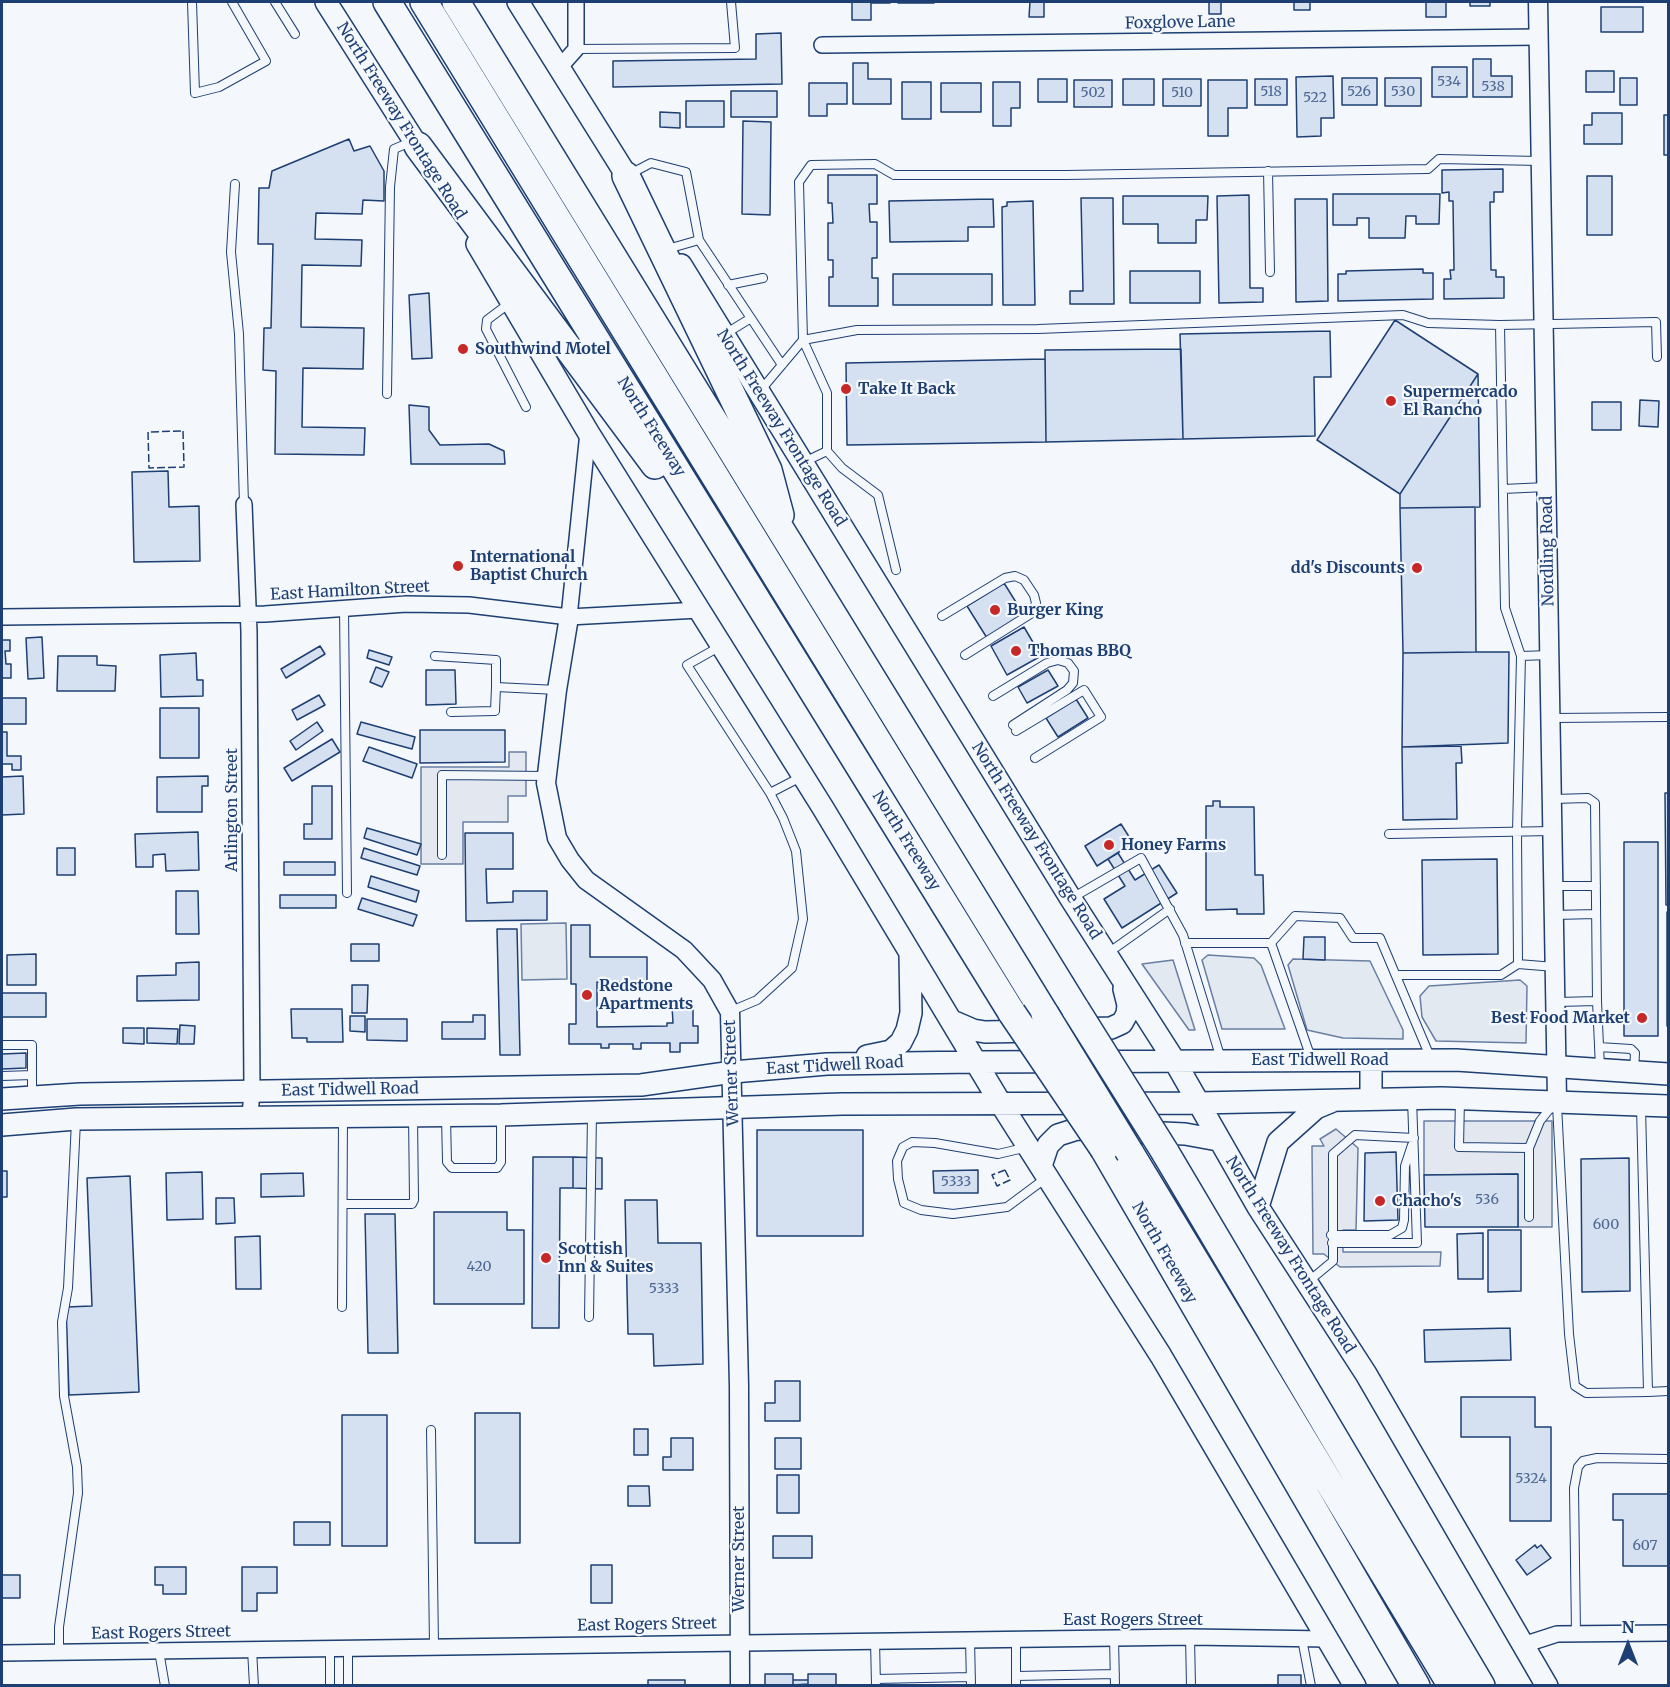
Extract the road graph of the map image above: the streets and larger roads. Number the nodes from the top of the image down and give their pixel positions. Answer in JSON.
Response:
{"nodes":[{"id":1,"x":326,"y":2,"type":"edge"},
{"id":2,"x":387,"y":2,"type":"edge"},
{"id":3,"x":424,"y":2,"type":"edge"},
{"id":4,"x":456,"y":2,"type":"edge"},
{"id":5,"x":518,"y":2,"type":"edge"},
{"id":6,"x":576,"y":2,"type":"edge"},
{"id":7,"x":1538,"y":2,"type":"edge"},
{"id":8,"x":1539,"y":38,"type":"junction"},
{"id":9,"x":822,"y":45,"type":"dead end"},
{"id":10,"x":559,"y":68,"type":"junction"},
{"id":11,"x":416,"y":143,"type":"junction"},
{"id":12,"x":626,"y":176,"type":"junction"},
{"id":13,"x":588,"y":432,"type":"junction"},
{"id":14,"x":244,"y":504,"type":"road end"},
{"id":15,"x":789,"y":545,"type":"junction"},
{"id":16,"x":699,"y":610,"type":"junction"},
{"id":17,"x":248,"y":613,"type":"junction"},
{"id":18,"x":2,"y":617,"type":"edge"},
{"id":19,"x":570,"y":617,"type":"junction"},
{"id":20,"x":774,"y":628,"type":"junction"},
{"id":21,"x":910,"y":953,"type":"junction"},
{"id":22,"x":1121,"y":978,"type":"junction"},
{"id":23,"x":952,"y":1021,"type":"junction"},
{"id":24,"x":1174,"y":1060,"type":"junction"},
{"id":25,"x":1371,"y":1060,"type":"junction"},
{"id":26,"x":977,"y":1062,"type":"junction"},
{"id":27,"x":827,"y":1064,"type":"junction"},
{"id":28,"x":1556,"y":1066,"type":"junction"},
{"id":29,"x":733,"y":1072,"type":"junction"},
{"id":30,"x":1668,"y":1074,"type":"edge"},
{"id":31,"x":551,"y":1088,"type":"junction"},
{"id":32,"x":252,"y":1091,"type":"junction"},
{"id":33,"x":1371,"y":1098,"type":"junction"},
{"id":34,"x":2,"y":1099,"type":"edge"},
{"id":35,"x":1338,"y":1099,"type":"junction"},
{"id":36,"x":1557,"y":1100,"type":"junction"},
{"id":37,"x":1198,"y":1103,"type":"junction"},
{"id":38,"x":1001,"y":1104,"type":"junction"},
{"id":39,"x":734,"y":1106,"type":"junction"},
{"id":40,"x":1668,"y":1106,"type":"edge"},
{"id":41,"x":551,"y":1114,"type":"junction"},
{"id":42,"x":250,"y":1116,"type":"junction"},
{"id":43,"x":2,"y":1125,"type":"edge"},
{"id":44,"x":1218,"y":1140,"type":"junction"},
{"id":45,"x":1044,"y":1172,"type":"junction"},
{"id":46,"x":1258,"y":1207,"type":"junction"},
{"id":47,"x":1668,"y":1633,"type":"edge"},
{"id":48,"x":1328,"y":1639,"type":"junction"},
{"id":49,"x":740,"y":1642,"type":"junction"},
{"id":50,"x":1523,"y":1645,"type":"junction"},
{"id":51,"x":2,"y":1653,"type":"edge"},
{"id":52,"x":740,"y":1686,"type":"edge"},
{"id":53,"x":1355,"y":1686,"type":"edge"},
{"id":54,"x":1416,"y":1686,"type":"edge"},
{"id":55,"x":1452,"y":1686,"type":"edge"},
{"id":56,"x":1480,"y":1686,"type":"edge"},
{"id":57,"x":1547,"y":1686,"type":"edge"}],
"edges":[{"from":1,"to":11,"type":"main road","name":"North Freeway Frontage Road"},
{"from":2,"to":20,"type":"highway","name":"North Freeway"},
{"from":3,"to":55,"type":"highway","name":"North Freeway","bridge":true},
{"from":4,"to":15,"type":"highway"},
{"from":5,"to":10,"type":"main road","name":"North Freeway Frontage Road"},
{"from":6,"to":10,"type":"street"},
{"from":7,"to":8,"type":"street","name":"Nordling Road"},
{"from":8,"to":9,"type":"street","name":"Foxglove Lane"},
{"from":8,"to":28,"type":"street","name":"Nordling Road"},
{"from":10,"to":12,"type":"main road","name":"North Freeway Frontage Road"},
{"from":11,"to":13,"type":"main road","name":"North Freeway Frontage Road"},
{"from":11,"to":20,"type":"highway"},
{"from":12,"to":15,"type":"highway"},
{"from":12,"to":22,"type":"main road","name":"North Freeway Frontage Road"},
{"from":13,"to":16,"type":"main road","name":"North Freeway Frontage Road"},
{"from":13,"to":19,"type":"street","name":"Werner Street"},
{"from":14,"to":17,"type":"street","name":"Arlington Street"},
{"from":15,"to":56,"type":"highway","bridge":true},
{"from":16,"to":19,"type":"street","name":"East Hamilton Street"},
{"from":16,"to":21,"type":"main road","name":"North Freeway Frontage Road"},
{"from":17,"to":18,"type":"street","name":"East Hamilton Street"},
{"from":17,"to":19,"type":"street","name":"East Hamilton Street"},
{"from":17,"to":32,"type":"street","name":"Arlington Street"},
{"from":19,"to":29,"type":"street","name":"Werner Street"},
{"from":20,"to":54,"type":"highway","name":"North Freeway","bridge":true},
{"from":21,"to":23,"type":"main road","name":"North Freeway Frontage Road"},
{"from":21,"to":27,"type":"main road"},
{"from":22,"to":23,"type":"main road"},
{"from":22,"to":24,"type":"main road","name":"North Freeway Frontage Road"},
{"from":23,"to":26,"type":"main road","name":"North Freeway Frontage Road"},
{"from":24,"to":25,"type":"main road","name":"East Tidwell Road"},
{"from":24,"to":26,"type":"main road","name":"East Tidwell Road"},
{"from":24,"to":37,"type":"main road","name":"North Freeway Frontage Road"},
{"from":25,"to":28,"type":"main road","name":"East Tidwell Road"},
{"from":25,"to":33,"type":"main road"},
{"from":26,"to":27,"type":"main road","name":"East Tidwell Road"},
{"from":26,"to":38,"type":"main road","name":"North Freeway Frontage Road"},
{"from":27,"to":29,"type":"main road","name":"East Tidwell Road"},
{"from":28,"to":30,"type":"main road","name":"East Tidwell Road"},
{"from":28,"to":36,"type":"street","name":"Nordling Road"},
{"from":29,"to":31,"type":"main road","name":"East Tidwell Road"},
{"from":29,"to":39,"type":"street","name":"Werner Street"},
{"from":31,"to":32,"type":"main road","name":"East Tidwell Road"},
{"from":31,"to":41,"type":"main road"},
{"from":32,"to":34,"type":"main road","name":"East Tidwell Road"},
{"from":32,"to":42,"type":"street","name":"Arlington Street"},
{"from":33,"to":35,"type":"main road","name":"East Tidwell Road"},
{"from":33,"to":36,"type":"main road","name":"East Tidwell Road"},
{"from":35,"to":37,"type":"main road","name":"East Tidwell Road"},
{"from":35,"to":46,"type":"main road"},
{"from":36,"to":40,"type":"main road","name":"East Tidwell Road"},
{"from":37,"to":38,"type":"main road","name":"East Tidwell Road"},
{"from":37,"to":44,"type":"main road","name":"North Freeway Frontage Road"},
{"from":38,"to":39,"type":"main road","name":"East Tidwell Road"},
{"from":38,"to":45,"type":"main road","name":"North Freeway Frontage Road"},
{"from":39,"to":41,"type":"main road","name":"East Tidwell Road"},
{"from":39,"to":49,"type":"street","name":"Werner Street"},
{"from":41,"to":42,"type":"main road","name":"East Tidwell Road"},
{"from":42,"to":43,"type":"main road","name":"East Tidwell Road"},
{"from":44,"to":45,"type":"main road"},
{"from":44,"to":46,"type":"main road","name":"North Freeway Frontage Road"},
{"from":45,"to":48,"type":"main road","name":"North Freeway Frontage Road"},
{"from":46,"to":50,"type":"main road","name":"North Freeway Frontage Road"},
{"from":47,"to":50,"type":"street"},
{"from":48,"to":49,"type":"street","name":"East Rogers Street"},
{"from":48,"to":53,"type":"main road","name":"North Freeway Frontage Road"},
{"from":49,"to":51,"type":"street","name":"East Rogers Street"},
{"from":49,"to":52,"type":"street","name":"Werner Street"},
{"from":50,"to":57,"type":"main road","name":"North Freeway Frontage Road"}]}
